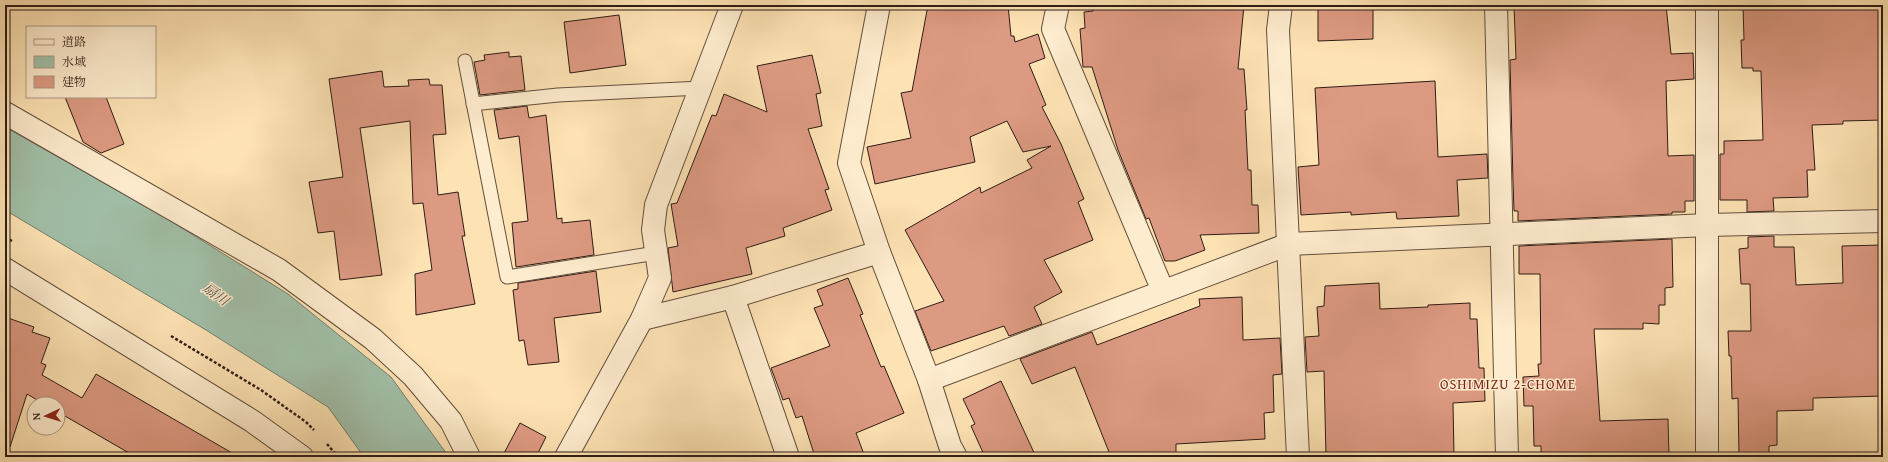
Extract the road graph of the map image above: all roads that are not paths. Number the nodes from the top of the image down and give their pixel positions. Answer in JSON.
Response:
{"nodes":[{"id":1,"x":732,"y":5,"type":"edge"},
{"id":2,"x":879,"y":5,"type":"edge"},
{"id":3,"x":1058,"y":5,"type":"edge"},
{"id":4,"x":1281,"y":5,"type":"edge"},
{"id":5,"x":1496,"y":5,"type":"edge"},
{"id":6,"x":1707,"y":5,"type":"edge"},
{"id":7,"x":465,"y":61,"type":"dead end"},
{"id":8,"x":701,"y":88,"type":"junction"},
{"id":9,"x":473,"y":104,"type":"junction"},
{"id":10,"x":5,"y":113,"type":"edge"},
{"id":11,"x":1883,"y":221,"type":"edge"},
{"id":12,"x":1708,"y":225,"type":"junction"},
{"id":13,"x":1501,"y":233,"type":"junction"},
{"id":14,"x":1289,"y":244,"type":"junction"},
{"id":15,"x":879,"y":252,"type":"junction"},
{"id":16,"x":656,"y":253,"type":"junction"},
{"id":17,"x":5,"y":269,"type":"edge"},
{"id":18,"x":1163,"y":290,"type":"junction"},
{"id":19,"x":733,"y":297,"type":"junction"},
{"id":20,"x":642,"y":319,"type":"junction"},
{"id":21,"x":929,"y":380,"type":"junction"},
{"id":22,"x":302,"y":457,"type":"edge"},
{"id":23,"x":469,"y":457,"type":"edge"},
{"id":24,"x":566,"y":457,"type":"edge"},
{"id":25,"x":788,"y":457,"type":"edge"},
{"id":26,"x":956,"y":457,"type":"edge"},
{"id":27,"x":1298,"y":457,"type":"edge"},
{"id":28,"x":1507,"y":457,"type":"edge"},
{"id":29,"x":1707,"y":457,"type":"edge"}],
"edges":[{"from":1,"to":8,"type":"street"},
{"from":2,"to":15,"type":"street"},
{"from":3,"to":18,"type":"street"},
{"from":4,"to":14,"type":"street"},
{"from":5,"to":13,"type":"street"},
{"from":6,"to":12,"type":"street"},
{"from":7,"to":9,"type":"lane"},
{"from":8,"to":9,"type":"lane"},
{"from":8,"to":16,"type":"street"},
{"from":9,"to":16,"type":"lane"},
{"from":10,"to":23,"type":"street"},
{"from":11,"to":12,"type":"street"},
{"from":12,"to":13,"type":"street"},
{"from":12,"to":29,"type":"street"},
{"from":13,"to":14,"type":"street"},
{"from":13,"to":28,"type":"street"},
{"from":14,"to":18,"type":"street"},
{"from":14,"to":27,"type":"street"},
{"from":15,"to":19,"type":"street"},
{"from":15,"to":21,"type":"street"},
{"from":16,"to":20,"type":"street"},
{"from":17,"to":22,"type":"street"},
{"from":18,"to":21,"type":"street"},
{"from":19,"to":20,"type":"street"},
{"from":19,"to":25,"type":"street"},
{"from":20,"to":24,"type":"street"},
{"from":21,"to":26,"type":"street"}]}
